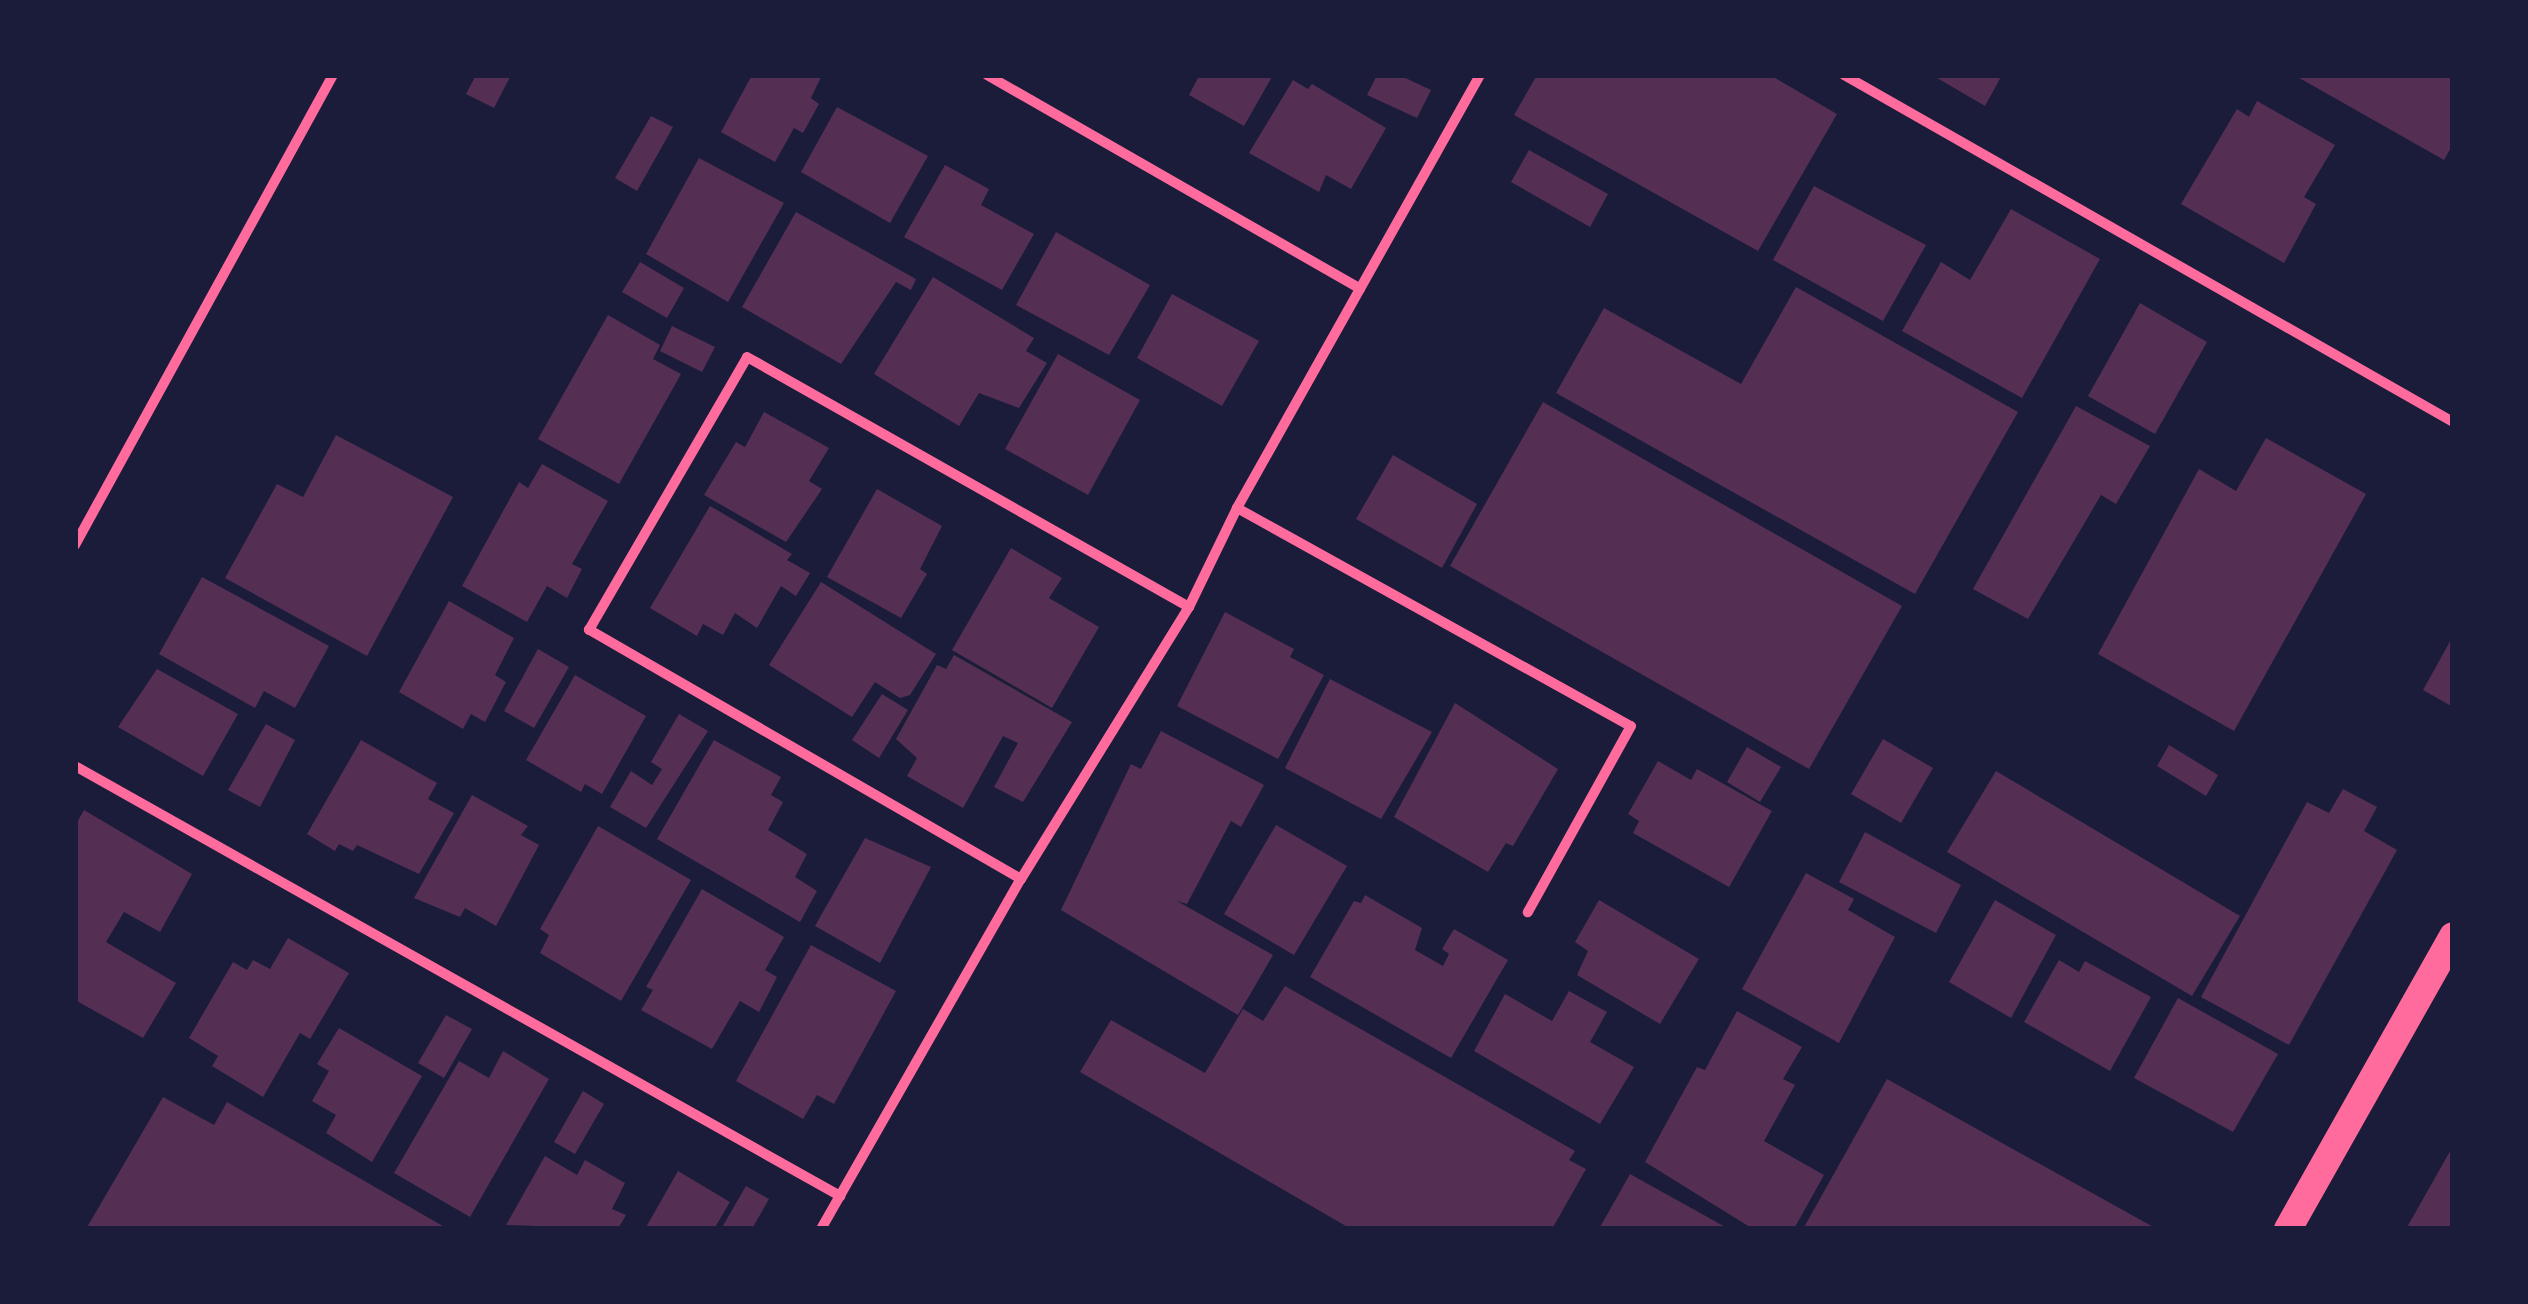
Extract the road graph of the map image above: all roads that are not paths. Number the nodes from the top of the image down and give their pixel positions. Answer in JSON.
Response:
{"nodes":[{"id":1,"x":334,"y":75,"type":"edge"},
{"id":2,"x":987,"y":75,"type":"edge"},
{"id":3,"x":1480,"y":75,"type":"edge"},
{"id":4,"x":1844,"y":75,"type":"edge"},
{"id":5,"x":1360,"y":289,"type":"junction"},
{"id":6,"x":2453,"y":422,"type":"edge"},
{"id":7,"x":1237,"y":508,"type":"junction"},
{"id":8,"x":75,"y":545,"type":"edge"},
{"id":9,"x":1190,"y":607,"type":"junction"},
{"id":10,"x":75,"y":766,"type":"edge"},
{"id":11,"x":1021,"y":879,"type":"junction"},
{"id":12,"x":1528,"y":912,"type":"dead end"},
{"id":13,"x":2453,"y":936,"type":"edge"},
{"id":14,"x":840,"y":1196,"type":"junction"},
{"id":15,"x":821,"y":1229,"type":"edge"},
{"id":16,"x":2288,"y":1229,"type":"edge"}],
"edges":[{"from":1,"to":8,"type":"street"},
{"from":2,"to":5,"type":"street"},
{"from":3,"to":5,"type":"street"},
{"from":4,"to":6,"type":"street"},
{"from":5,"to":7,"type":"street"},
{"from":7,"to":9,"type":"street"},
{"from":7,"to":12,"type":"street"},
{"from":9,"to":11,"type":"street"},
{"from":9,"to":11,"type":"street"},
{"from":10,"to":14,"type":"street"},
{"from":11,"to":14,"type":"street"},
{"from":13,"to":16,"type":"highway"},
{"from":14,"to":15,"type":"street"}]}
